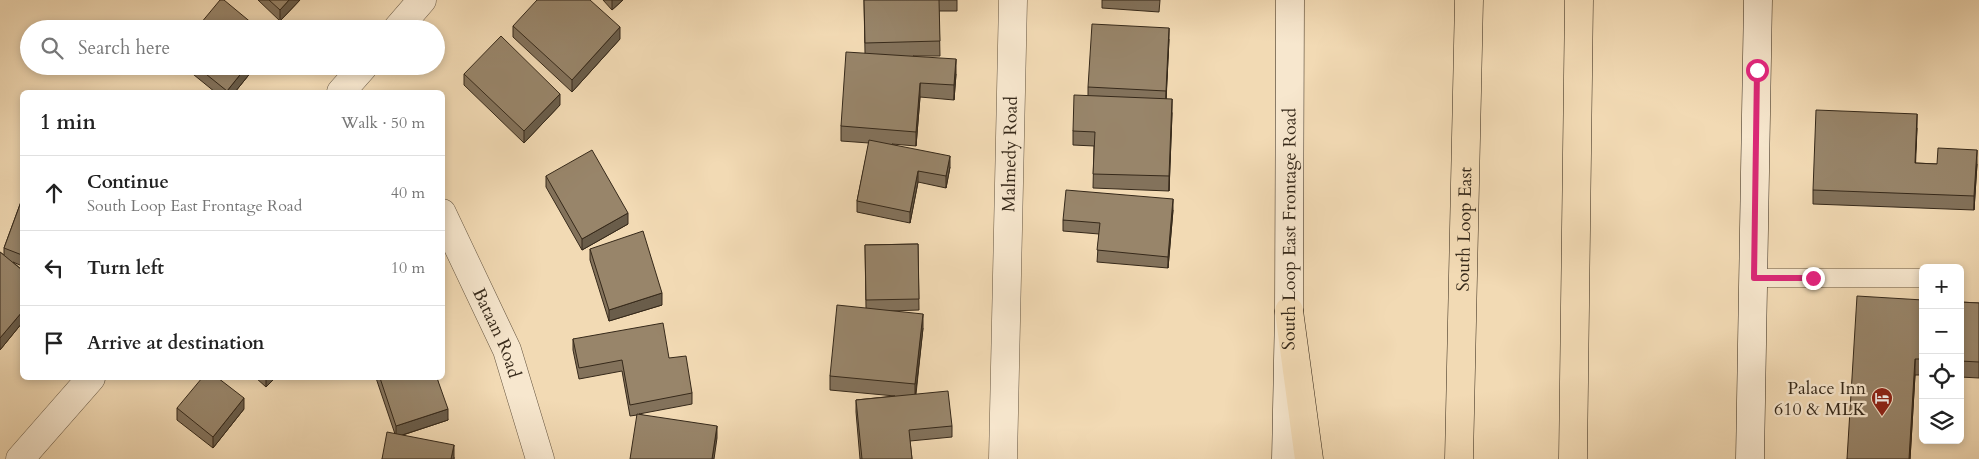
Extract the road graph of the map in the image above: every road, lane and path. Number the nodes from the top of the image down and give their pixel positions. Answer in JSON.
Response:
{"nodes":[{"id":1,"x":422,"y":0,"type":"edge"},
{"id":2,"x":1013,"y":0,"type":"edge"},
{"id":3,"x":1290,"y":0,"type":"edge"},
{"id":4,"x":1469,"y":0,"type":"edge"},
{"id":5,"x":1580,"y":0,"type":"edge"},
{"id":6,"x":1758,"y":0,"type":"edge"},
{"id":7,"x":405,"y":20,"type":"edge"},
{"id":8,"x":356,"y":75,"type":"edge"},
{"id":9,"x":343,"y":90,"type":"edge"},
{"id":10,"x":445,"y":219,"type":"edge"},
{"id":11,"x":1754,"y":278,"type":"junction"},
{"id":12,"x":1919,"y":278,"type":"edge"},
{"id":13,"x":1289,"y":311,"type":"junction"},
{"id":14,"x":89,"y":380,"type":"edge"},
{"id":15,"x":20,"y":459,"type":"edge"},
{"id":16,"x":540,"y":459,"type":"edge"},
{"id":17,"x":1003,"y":459,"type":"edge"},
{"id":18,"x":1286,"y":459,"type":"edge"},
{"id":19,"x":1309,"y":459,"type":"edge"},
{"id":20,"x":1459,"y":459,"type":"edge"},
{"id":21,"x":1573,"y":459,"type":"edge"},
{"id":22,"x":1750,"y":459,"type":"edge"}],
"edges":[{"from":1,"to":7,"type":"main road"},
{"from":2,"to":17,"type":"main road","name":"Malmedy Road"},
{"from":3,"to":13,"type":"main road","name":"South Loop East Frontage Road"},
{"from":4,"to":20,"type":"highway","name":"South Loop East"},
{"from":5,"to":21,"type":"highway"},
{"from":6,"to":11,"type":"main road"},
{"from":8,"to":9,"type":"main road"},
{"from":10,"to":16,"type":"main road","name":"Bataan Road"},
{"from":11,"to":12,"type":"lane"},
{"from":11,"to":22,"type":"main road"},
{"from":13,"to":18,"type":"main road","name":"South Loop East Frontage Road"},
{"from":13,"to":19,"type":"highway"},
{"from":14,"to":15,"type":"main road"}]}
